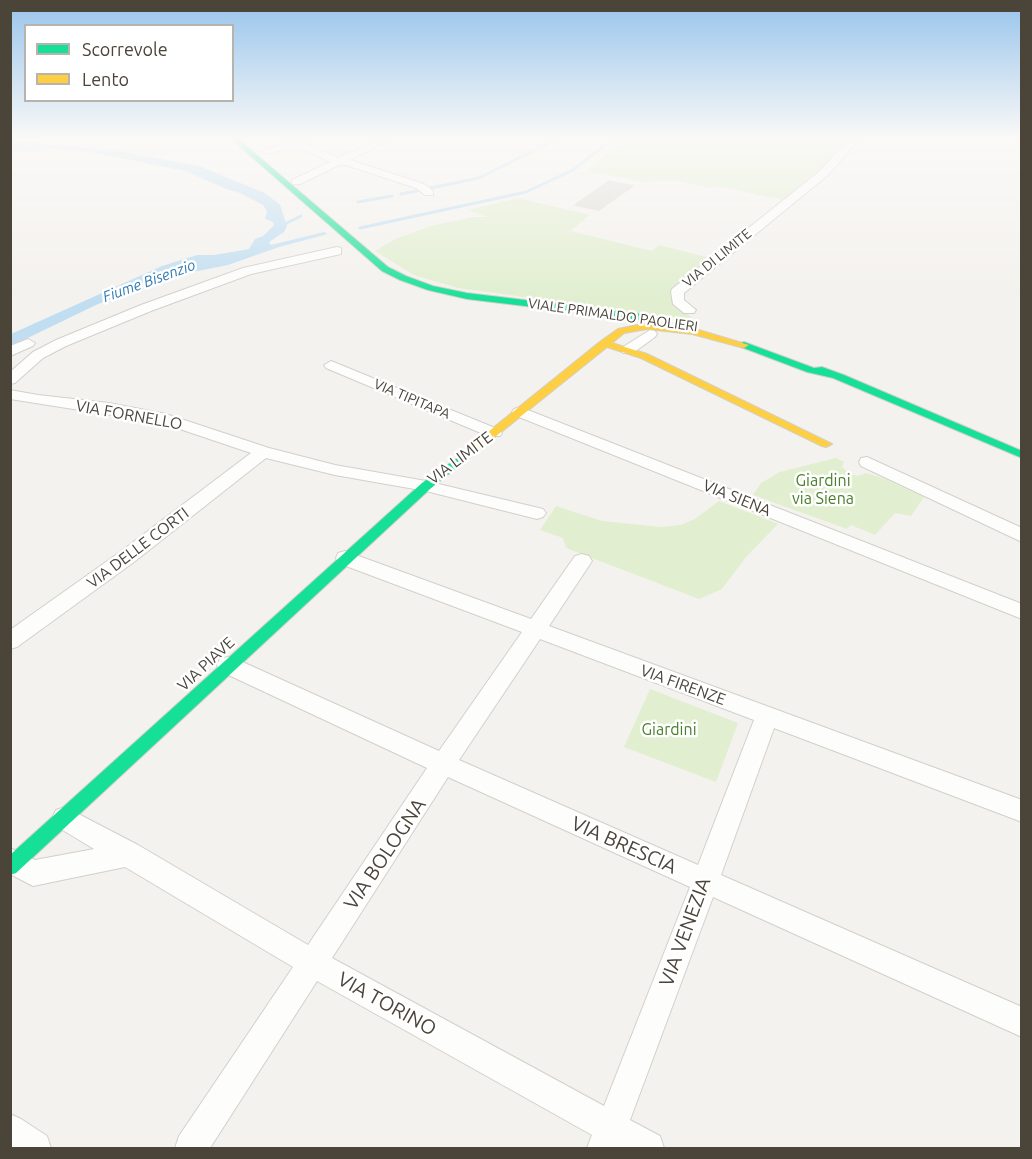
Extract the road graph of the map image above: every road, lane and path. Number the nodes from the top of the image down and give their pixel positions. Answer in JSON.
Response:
{"nodes":[{"id":1,"x":295,"y":192,"type":"edge"},
{"id":2,"x":800,"y":192,"type":"edge"},
{"id":3,"x":338,"y":251,"type":"dead end"},
{"id":4,"x":699,"y":316,"type":"joint"},
{"id":5,"x":650,"y":334,"type":"dead end"},
{"id":6,"x":28,"y":343,"type":"dead end"},
{"id":7,"x":604,"y":343,"type":"junction"},
{"id":8,"x":628,"y":351,"type":"junction"},
{"id":9,"x":10,"y":352,"type":"edge"},
{"id":10,"x":331,"y":365,"type":"dead end"},
{"id":11,"x":840,"y":377,"type":"junction"},
{"id":12,"x":10,"y":380,"type":"edge"},
{"id":13,"x":10,"y":394,"type":"edge"},
{"id":14,"x":520,"y":412,"type":"junction"},
{"id":15,"x":494,"y":433,"type":"junction"},
{"id":16,"x":826,"y":444,"type":"dead end"},
{"id":17,"x":263,"y":452,"type":"junction"},
{"id":18,"x":1022,"y":455,"type":"edge"},
{"id":19,"x":867,"y":462,"type":"dead end"},
{"id":20,"x":426,"y":486,"type":"junction"},
{"id":21,"x":537,"y":513,"type":"dead end"},
{"id":22,"x":1022,"y":536,"type":"edge"},
{"id":23,"x":345,"y":558,"type":"junction"},
{"id":24,"x":582,"y":561,"type":"dead end"},
{"id":25,"x":1022,"y":612,"type":"edge"},
{"id":26,"x":535,"y":630,"type":"junction"},
{"id":27,"x":10,"y":641,"type":"edge"},
{"id":28,"x":228,"y":665,"type":"junction"},
{"id":29,"x":767,"y":716,"type":"junction"},
{"id":30,"x":443,"y":764,"type":"junction"},
{"id":31,"x":1022,"y":811,"type":"edge"},
{"id":32,"x":65,"y":818,"type":"junction"},
{"id":33,"x":129,"y":854,"type":"junction"},
{"id":34,"x":12,"y":863,"type":"edge"},
{"id":35,"x":704,"y":880,"type":"junction"},
{"id":36,"x":313,"y":963,"type":"junction"},
{"id":37,"x":1022,"y":1022,"type":"edge"},
{"id":38,"x":10,"y":1130,"type":"edge"},
{"id":39,"x":606,"y":1138,"type":"edge"},
{"id":40,"x":35,"y":1149,"type":"edge"},
{"id":41,"x":191,"y":1149,"type":"edge"},
{"id":42,"x":648,"y":1149,"type":"edge"}],
"edges":[{"from":1,"to":11,"type":"main road","name":"VIALE PRIMALDO PAOLIERI"},
{"from":2,"to":4,"type":"street","name":"VIA DI LIMITE"},
{"from":3,"to":12,"type":"street"},
{"from":4,"to":11,"type":"main road"},
{"from":5,"to":8,"type":"street"},
{"from":6,"to":9,"type":"street"},
{"from":7,"to":8,"type":"main road"},
{"from":7,"to":11,"type":"main road","name":"VIA LIMITE"},
{"from":7,"to":14,"type":"main road","name":"VIA LIMITE"},
{"from":8,"to":16,"type":"main road"},
{"from":10,"to":15,"type":"street","name":"VIA TIPITAPA"},
{"from":11,"to":18,"type":"main road","name":"VIALE PRIMALDO PAOLIERI"},
{"from":13,"to":17,"type":"street","name":"VIA FORNELLO"},
{"from":14,"to":15,"type":"main road","name":"VIA LIMITE"},
{"from":14,"to":25,"type":"street","name":"VIA SIENA"},
{"from":15,"to":20,"type":"main road","name":"VIA LIMITE"},
{"from":17,"to":20,"type":"street","name":"VIA LIMITE"},
{"from":17,"to":27,"type":"street","name":"VIA DELLE CORTI"},
{"from":19,"to":22,"type":"street"},
{"from":20,"to":21,"type":"street"},
{"from":20,"to":23,"type":"main road","name":"VIA PIAVE"},
{"from":23,"to":26,"type":"street","name":"VIA FIRENZE"},
{"from":23,"to":28,"type":"main road","name":"VIA PIAVE"},
{"from":24,"to":26,"type":"street","name":"VIA BOLOGNA"},
{"from":26,"to":29,"type":"street","name":"VIA FIRENZE"},
{"from":26,"to":30,"type":"street","name":"VIA BOLOGNA"},
{"from":28,"to":30,"type":"street","name":"VIA BRESCIA"},
{"from":28,"to":32,"type":"main road","name":"VIA PIAVE"},
{"from":29,"to":31,"type":"street","name":"VIA FIRENZE"},
{"from":29,"to":35,"type":"street","name":"VIA VENEZIA"},
{"from":30,"to":35,"type":"street","name":"VIA BRESCIA"},
{"from":30,"to":36,"type":"street","name":"VIA BOLOGNA"},
{"from":32,"to":33,"type":"street","name":"VIA TORINO"},
{"from":32,"to":34,"type":"main road","name":"VIA PIAVE"},
{"from":33,"to":34,"type":"street"},
{"from":33,"to":36,"type":"street","name":"VIA TORINO"},
{"from":35,"to":37,"type":"street","name":"VIA BRESCIA"},
{"from":35,"to":39,"type":"street","name":"VIA VENEZIA"},
{"from":36,"to":39,"type":"street","name":"VIA TORINO"},
{"from":36,"to":41,"type":"street","name":"VIA BOLOGNA"},
{"from":38,"to":40,"type":"street"},
{"from":39,"to":42,"type":"street","name":"VIA TORINO"}]}
